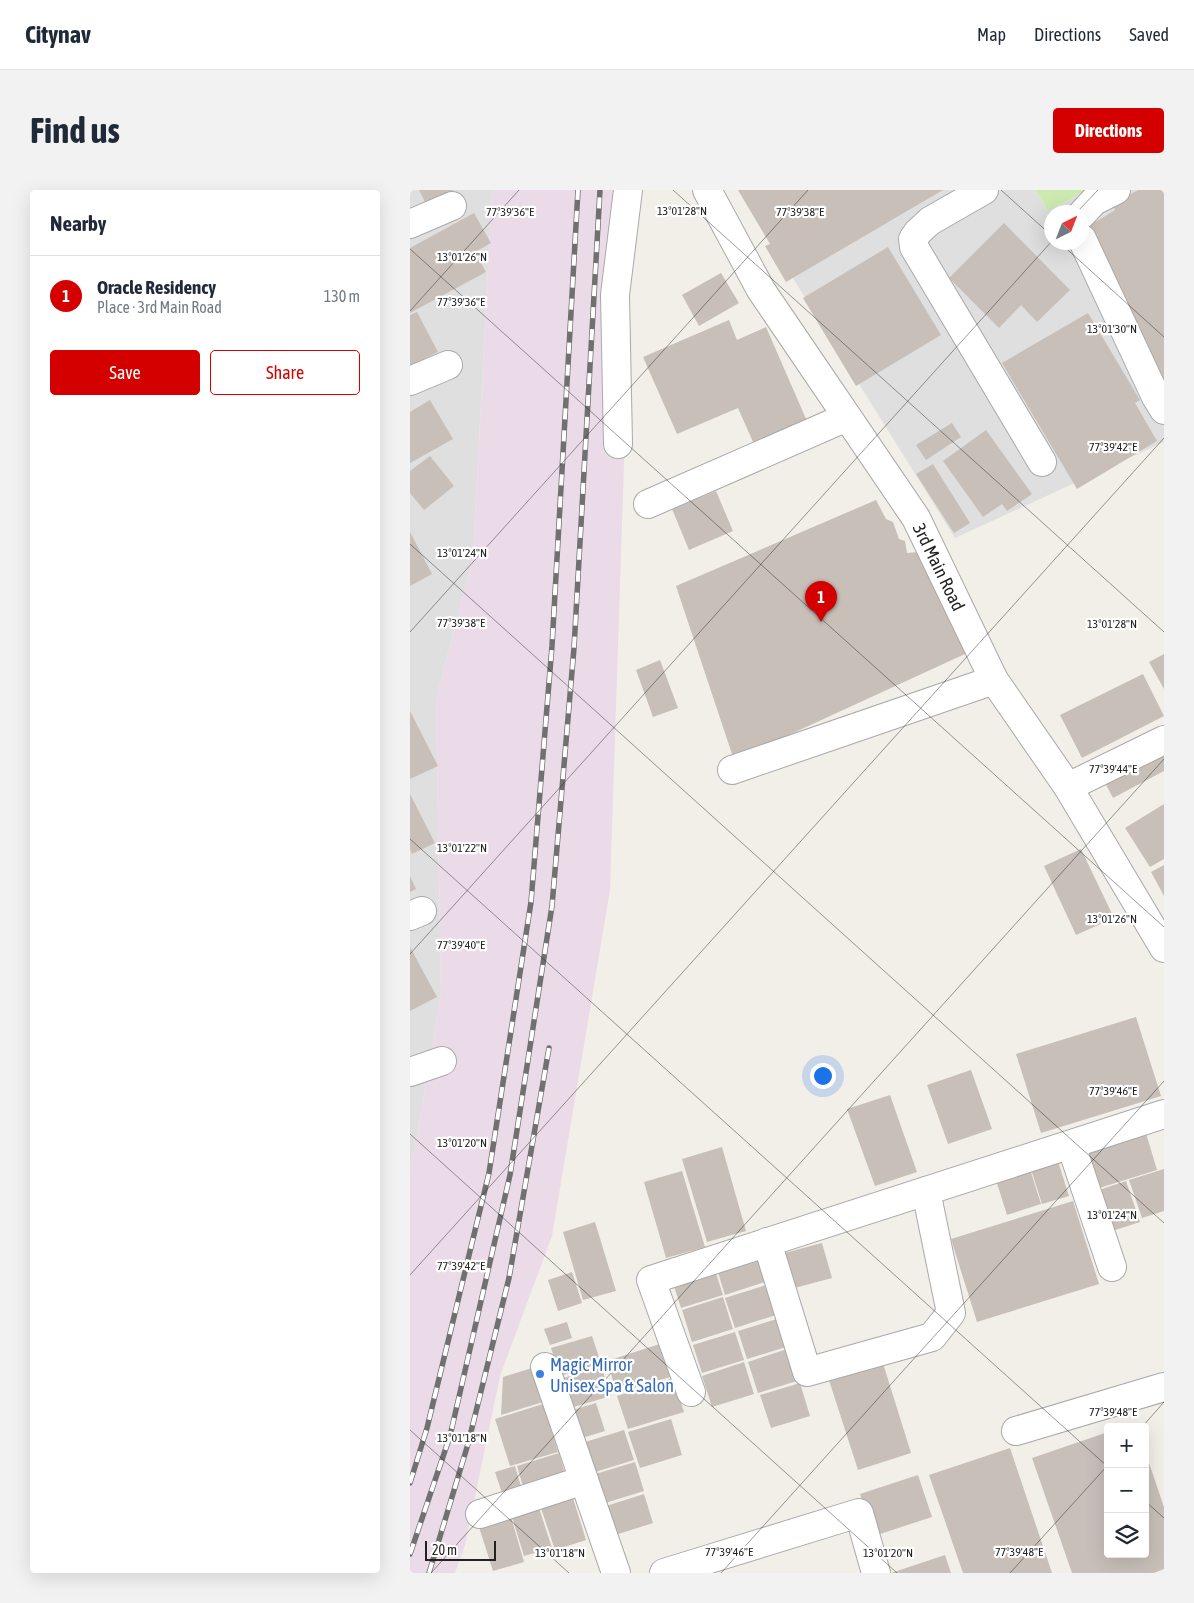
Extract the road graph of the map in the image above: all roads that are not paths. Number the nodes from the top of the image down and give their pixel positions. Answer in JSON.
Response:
{"nodes":[{"id":1,"x":628,"y":190,"type":"edge"},
{"id":2,"x":707,"y":190,"type":"edge"},
{"id":3,"x":984,"y":190,"type":"edge"},
{"id":4,"x":1116,"y":190,"type":"edge"},
{"id":5,"x":452,"y":206,"type":"dead end"},
{"id":6,"x":1089,"y":206,"type":"edge"},
{"id":7,"x":410,"y":224,"type":"edge"},
{"id":8,"x":1087,"y":250,"type":"edge"},
{"id":9,"x":448,"y":365,"type":"dead end"},
{"id":10,"x":410,"y":381,"type":"edge"},
{"id":11,"x":1164,"y":410,"type":"edge"},
{"id":12,"x":847,"y":417,"type":"junction"},
{"id":13,"x":618,"y":444,"type":"dead end"},
{"id":14,"x":1042,"y":462,"type":"dead end"},
{"id":15,"x":648,"y":504,"type":"dead end"},
{"id":16,"x":994,"y":680,"type":"junction"},
{"id":17,"x":1164,"y":740,"type":"edge"},
{"id":18,"x":732,"y":770,"type":"dead end"},
{"id":19,"x":1068,"y":787,"type":"junction"},
{"id":20,"x":1164,"y":948,"type":"edge"},
{"id":21,"x":442,"y":1061,"type":"dead end"},
{"id":22,"x":410,"y":1072,"type":"edge"},
{"id":23,"x":1164,"y":1114,"type":"edge"},
{"id":24,"x":1071,"y":1145,"type":"junction"},
{"id":25,"x":926,"y":1191,"type":"junction"},
{"id":26,"x":767,"y":1242,"type":"junction"},
{"id":27,"x":1112,"y":1267,"type":"dead end"},
{"id":28,"x":544,"y":1367,"type":"dead end"},
{"id":29,"x":1164,"y":1387,"type":"edge"},
{"id":30,"x":691,"y":1392,"type":"dead end"},
{"id":31,"x":1016,"y":1431,"type":"dead end"},
{"id":32,"x":584,"y":1480,"type":"junction"},
{"id":33,"x":480,"y":1514,"type":"dead end"},
{"id":34,"x":616,"y":1573,"type":"edge"},
{"id":35,"x":664,"y":1573,"type":"edge"},
{"id":36,"x":876,"y":1573,"type":"edge"}],
"edges":[{"from":1,"to":13,"type":"street"},
{"from":2,"to":12,"type":"street","name":"3rd Main Road"},
{"from":3,"to":14,"type":"street"},
{"from":4,"to":6,"type":"street"},
{"from":5,"to":7,"type":"street"},
{"from":8,"to":11,"type":"street"},
{"from":9,"to":10,"type":"street"},
{"from":12,"to":15,"type":"street"},
{"from":12,"to":16,"type":"street","name":"3rd Main Road"},
{"from":16,"to":18,"type":"street"},
{"from":16,"to":19,"type":"street","name":"3rd Main Road"},
{"from":17,"to":19,"type":"street"},
{"from":19,"to":20,"type":"street","name":"3rd Main Road"},
{"from":21,"to":22,"type":"street"},
{"from":23,"to":24,"type":"street"},
{"from":24,"to":25,"type":"street"},
{"from":24,"to":27,"type":"street"},
{"from":25,"to":26,"type":"street"},
{"from":25,"to":26,"type":"street"},
{"from":26,"to":30,"type":"street"},
{"from":28,"to":32,"type":"street"},
{"from":29,"to":31,"type":"street"},
{"from":32,"to":33,"type":"street"},
{"from":32,"to":34,"type":"street"},
{"from":35,"to":36,"type":"street"}]}
